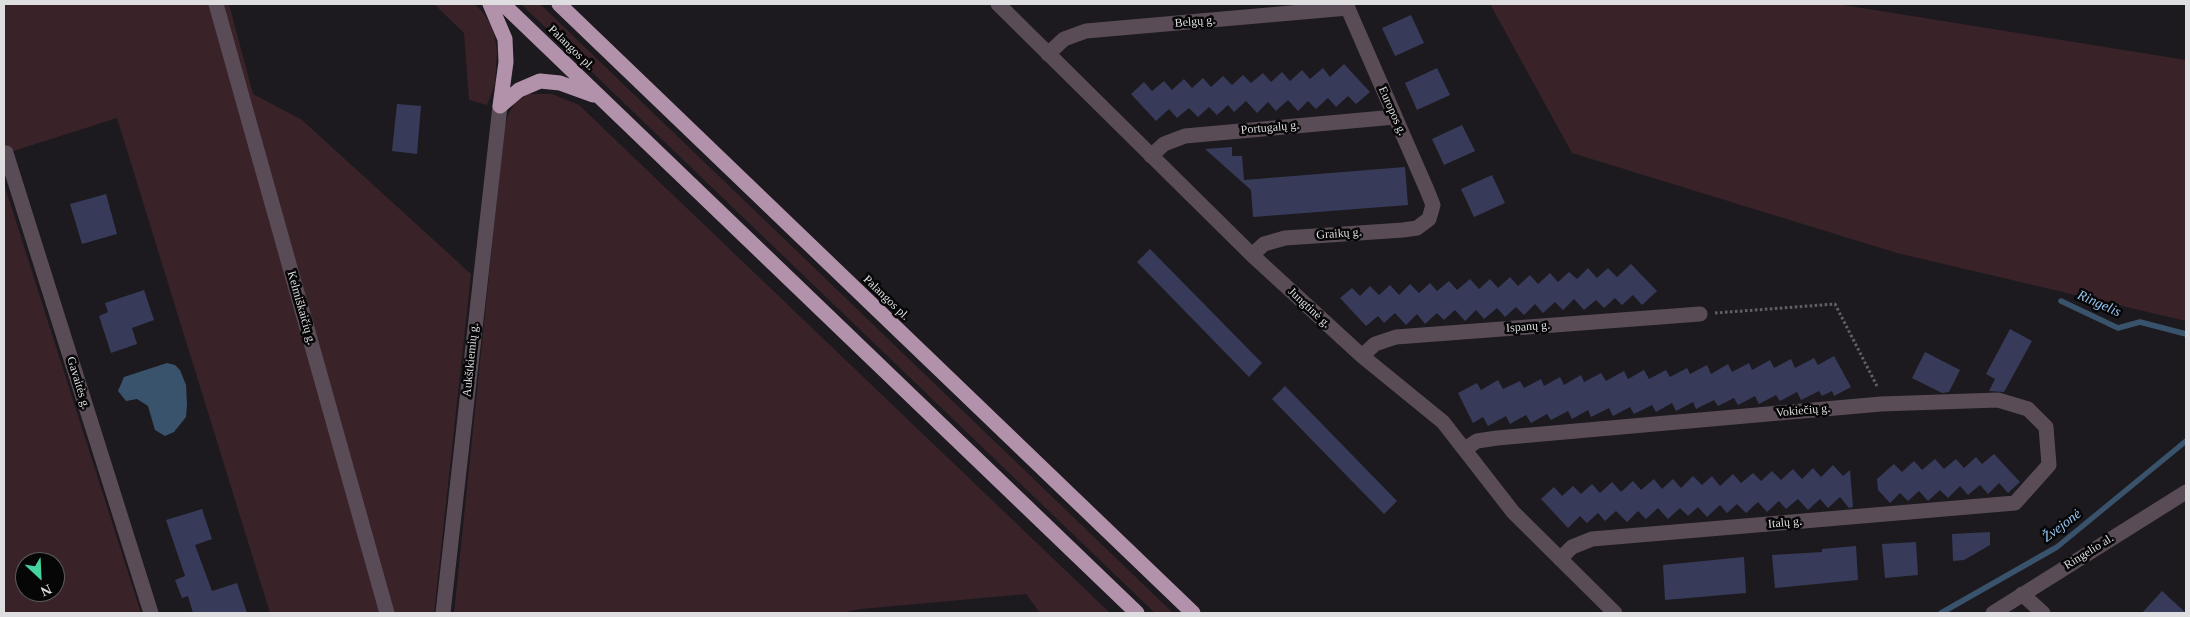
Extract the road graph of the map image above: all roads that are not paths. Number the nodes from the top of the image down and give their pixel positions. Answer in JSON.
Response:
{"nodes":[{"id":1,"x":216,"y":4,"type":"edge"},
{"id":2,"x":490,"y":4,"type":"edge"},
{"id":3,"x":503,"y":4,"type":"edge"},
{"id":4,"x":559,"y":4,"type":"edge"},
{"id":5,"x":998,"y":4,"type":"edge"},
{"id":6,"x":1347,"y":6,"type":"edge"},
{"id":7,"x":1048,"y":54,"type":"junction"},
{"id":8,"x":600,"y":97,"type":"junction"},
{"id":9,"x":500,"y":106,"type":"junction"},
{"id":10,"x":1395,"y":117,"type":"junction"},
{"id":11,"x":6,"y":153,"type":"dead end"},
{"id":12,"x":1151,"y":156,"type":"junction"},
{"id":13,"x":1429,"y":219,"type":"joint"},
{"id":14,"x":1252,"y":255,"type":"junction"},
{"id":15,"x":1700,"y":314,"type":"road end"},
{"id":16,"x":1362,"y":356,"type":"junction"},
{"id":17,"x":1465,"y":449,"type":"junction"},
{"id":18,"x":2186,"y":492,"type":"edge"},
{"id":19,"x":2015,"y":503,"type":"joint"},
{"id":20,"x":1560,"y":559,"type":"junction"},
{"id":21,"x":2022,"y":594,"type":"junction"},
{"id":22,"x":150,"y":613,"type":"edge"},
{"id":23,"x":387,"y":613,"type":"edge"},
{"id":24,"x":443,"y":613,"type":"edge"},
{"id":25,"x":1137,"y":613,"type":"edge"},
{"id":26,"x":1193,"y":613,"type":"edge"},
{"id":27,"x":1615,"y":613,"type":"edge"},
{"id":28,"x":1993,"y":613,"type":"edge"},
{"id":29,"x":2043,"y":613,"type":"edge"}],
"edges":[{"from":1,"to":23,"type":"street","name":"Kelmiškaičių g."},
{"from":2,"to":9,"type":"highway"},
{"from":3,"to":8,"type":"highway","name":"Palangos pl."},
{"from":4,"to":26,"type":"highway","name":"Palangos pl."},
{"from":5,"to":7,"type":"street","name":"Jungtinė g."},
{"from":6,"to":7,"type":"street","name":"Belgų g."},
{"from":6,"to":10,"type":"street","name":"Europos g."},
{"from":7,"to":12,"type":"street","name":"Jungtinė g."},
{"from":8,"to":9,"type":"highway"},
{"from":8,"to":25,"type":"highway","name":"Palangos pl."},
{"from":9,"to":24,"type":"street","name":"Aukštkiemių g."},
{"from":10,"to":12,"type":"street","name":"Portugalų g."},
{"from":10,"to":13,"type":"street","name":"Europos g."},
{"from":11,"to":22,"type":"street","name":"Gavaitės g."},
{"from":12,"to":14,"type":"street","name":"Jungtinė g."},
{"from":13,"to":14,"type":"street","name":"Graikų g."},
{"from":14,"to":16,"type":"street","name":"Jungtinė g."},
{"from":15,"to":16,"type":"street","name":"Ispanų g."},
{"from":16,"to":17,"type":"street","name":"Jungtinė g."},
{"from":17,"to":19,"type":"street","name":"Vokiečių g."},
{"from":17,"to":20,"type":"street","name":"Jungtinė g."},
{"from":18,"to":21,"type":"street","name":"Ringelio al."},
{"from":19,"to":20,"type":"street","name":"Italų g."},
{"from":20,"to":27,"type":"street","name":"Jungtinė g."},
{"from":21,"to":28,"type":"street","name":"Ringelio al."},
{"from":21,"to":29,"type":"street"}]}
